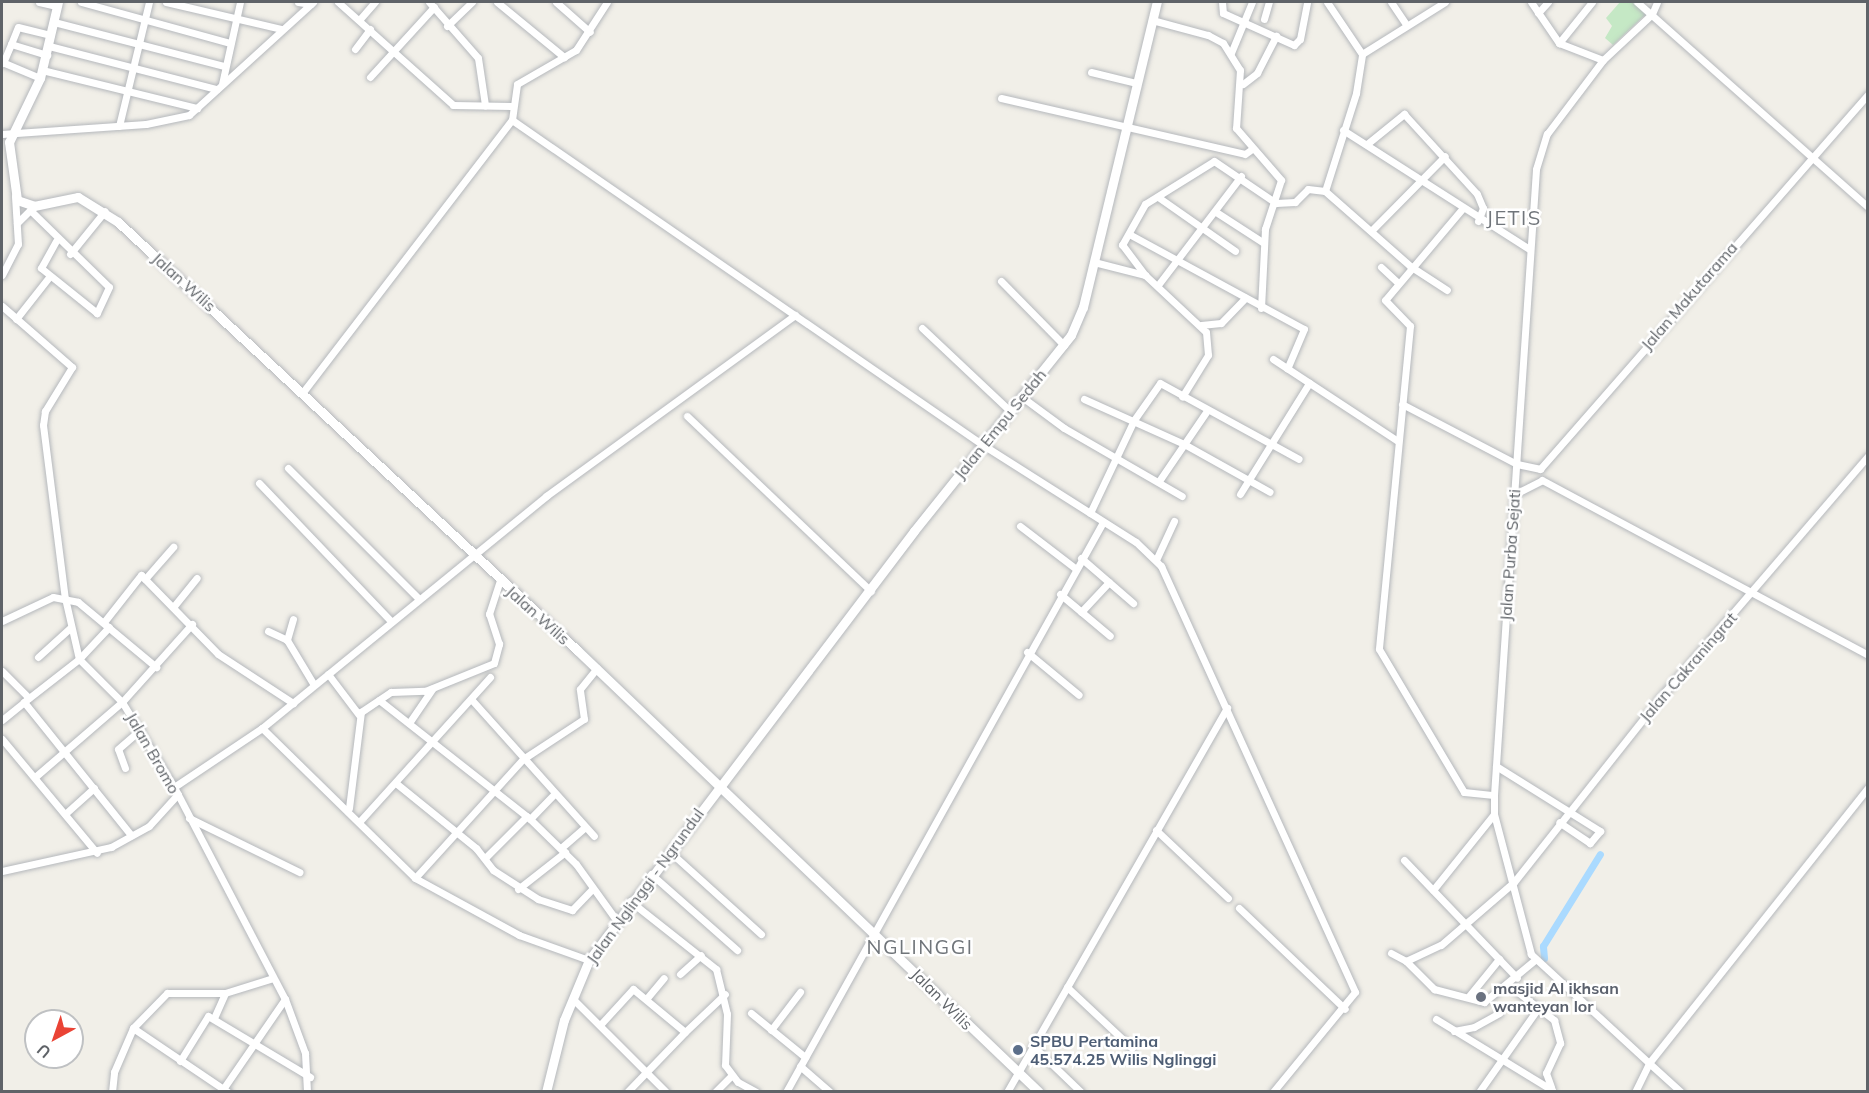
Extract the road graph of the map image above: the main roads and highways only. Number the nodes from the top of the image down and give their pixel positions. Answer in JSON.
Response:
{"nodes":[{"id":1,"x":1157,"y":2,"type":"edge"},
{"id":2,"x":58,"y":4,"type":"edge"},
{"id":3,"x":6,"y":135,"type":"edge"},
{"id":4,"x":718,"y":786,"type":"junction"},
{"id":5,"x":550,"y":1090,"type":"edge"},
{"id":6,"x":1039,"y":1092,"type":"edge"}],
"edges":[{"from":1,"to":4,"type":"main road","name":"Jalan Empu Sedah"},
{"from":2,"to":3,"type":"main road"},
{"from":3,"to":4,"type":"main road","name":"Jalan Wilis"},
{"from":4,"to":5,"type":"main road","name":"Jalan Nglinggi - Ngrundul"},
{"from":4,"to":6,"type":"main road","name":"Jalan Wilis"}]}
